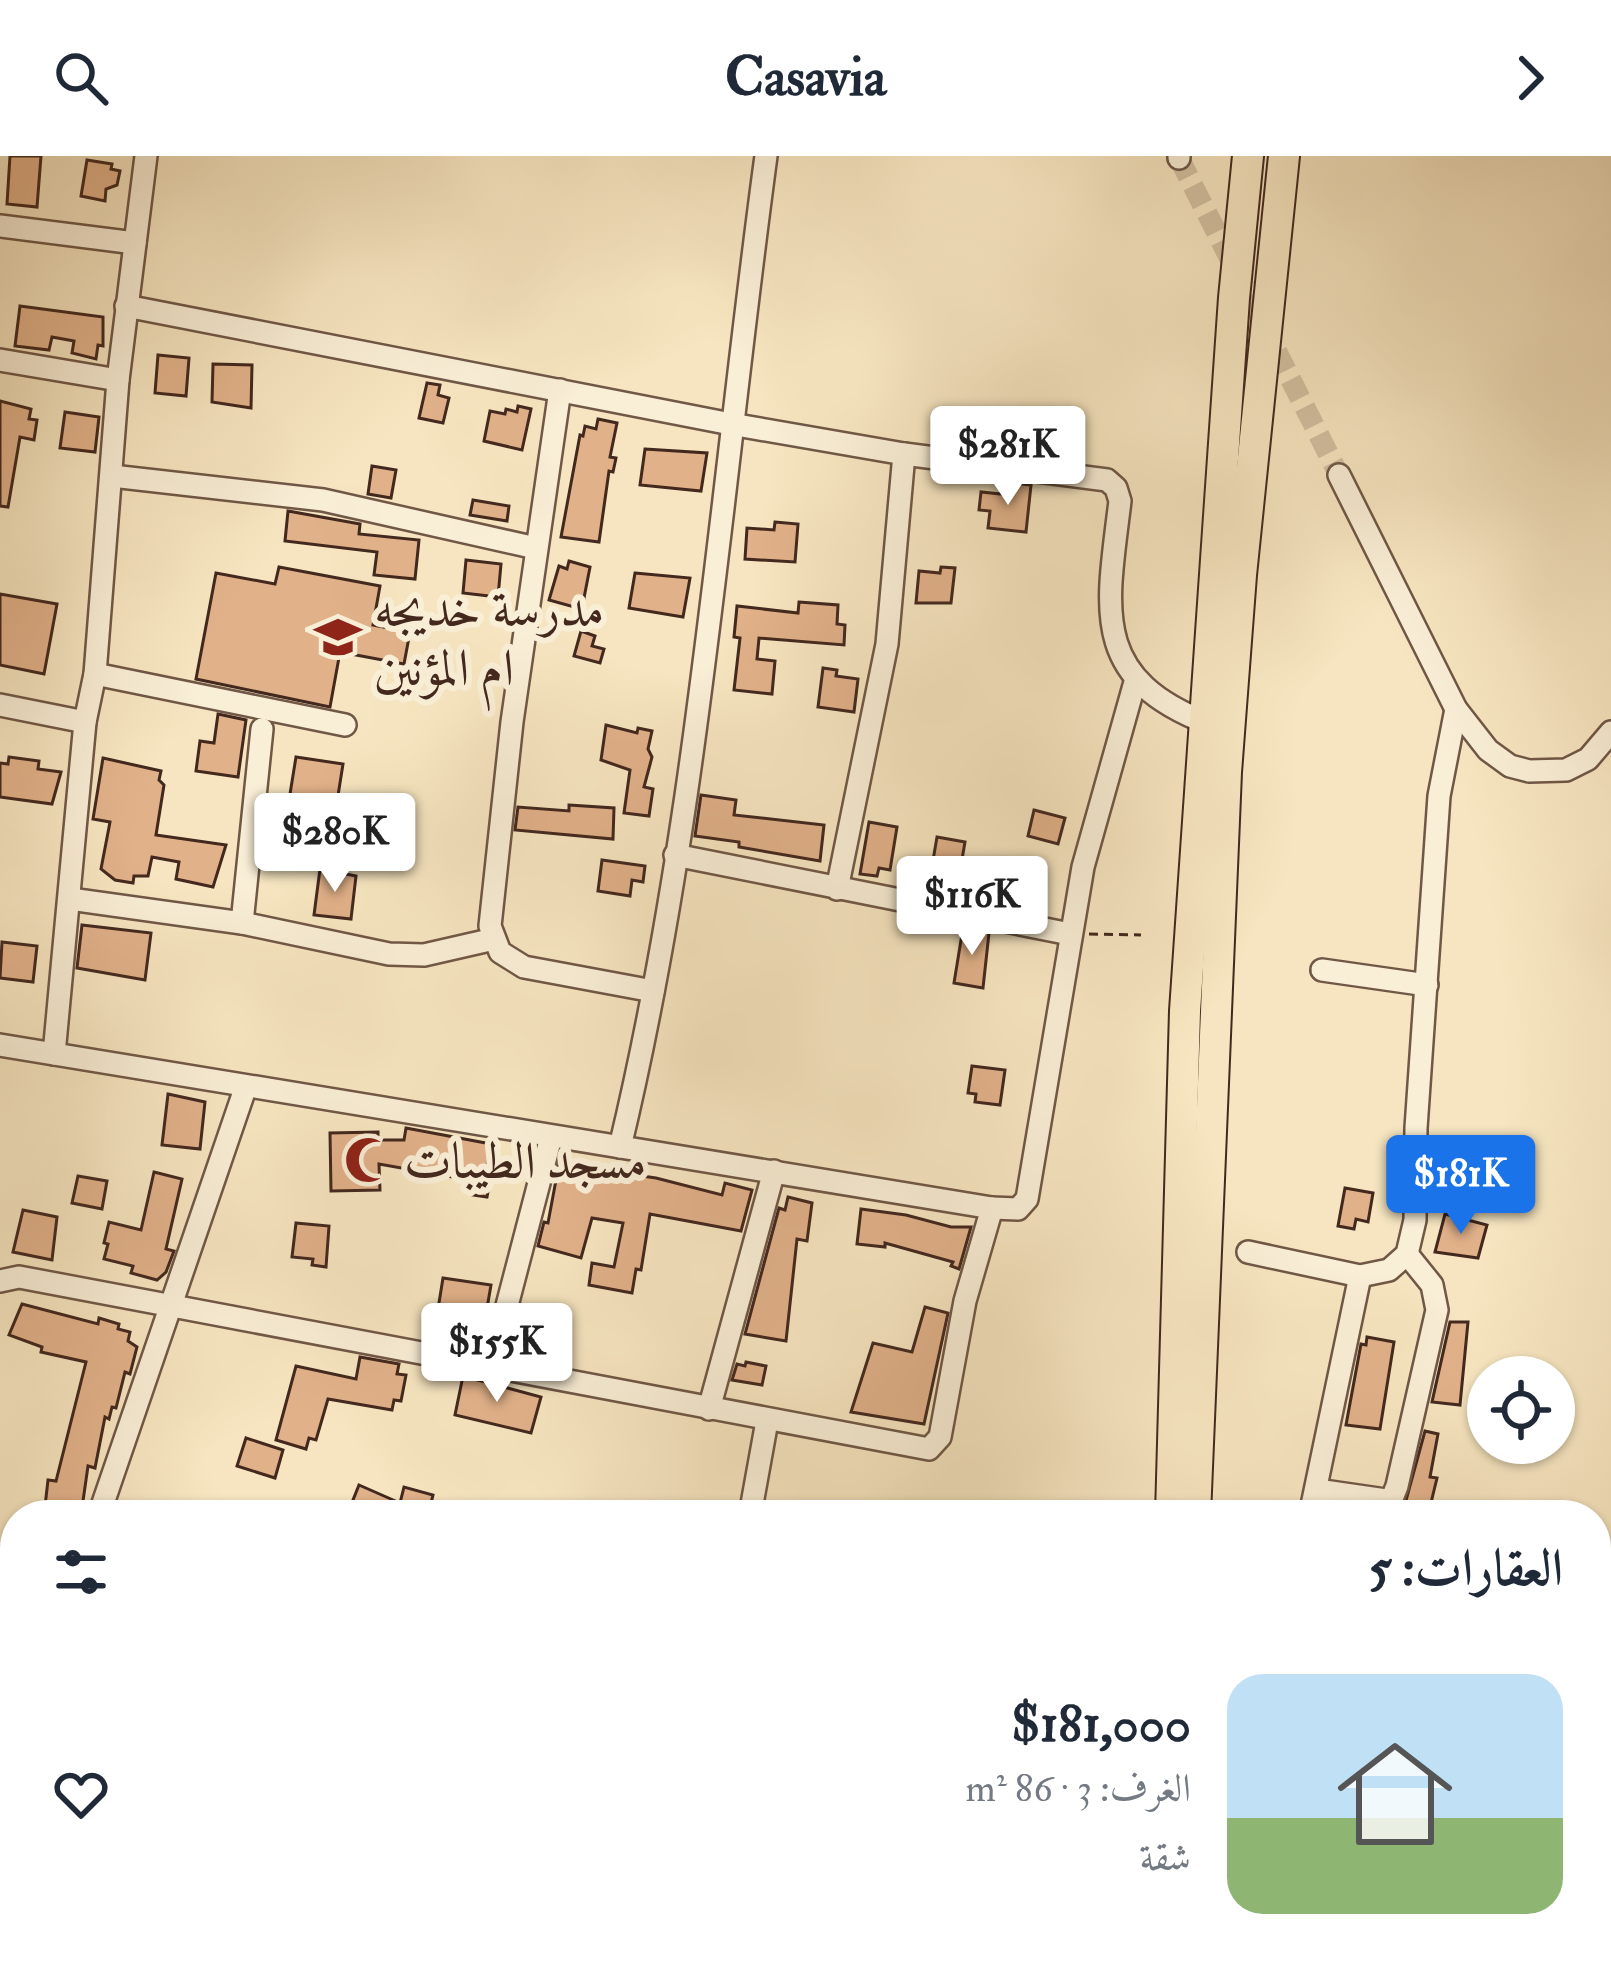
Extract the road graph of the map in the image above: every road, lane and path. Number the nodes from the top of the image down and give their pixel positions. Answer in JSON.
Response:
{"nodes":[{"id":1,"x":146,"y":156,"type":"edge"},
{"id":2,"x":766,"y":156,"type":"edge"},
{"id":3,"x":1248,"y":156,"type":"edge"},
{"id":4,"x":1284,"y":156,"type":"edge"},
{"id":5,"x":0,"y":226,"type":"edge"},
{"id":6,"x":135,"y":243,"type":"junction"},
{"id":7,"x":126,"y":306,"type":"junction"},
{"id":8,"x":0,"y":360,"type":"edge"},
{"id":9,"x":118,"y":380,"type":"junction"},
{"id":10,"x":560,"y":390,"type":"junction"},
{"id":11,"x":731,"y":424,"type":"junction"},
{"id":12,"x":904,"y":454,"type":"junction"},
{"id":13,"x":112,"y":476,"type":"junction"},
{"id":14,"x":1340,"y":476,"type":"tunnel mouth"},
{"id":15,"x":536,"y":548,"type":"junction"},
{"id":16,"x":95,"y":674,"type":"junction"},
{"id":17,"x":1135,"y":682,"type":"junction"},
{"id":18,"x":0,"y":705,"type":"edge"},
{"id":19,"x":1456,"y":709,"type":"junction"},
{"id":20,"x":85,"y":722,"type":"junction"},
{"id":21,"x":1207,"y":723,"type":"junction"},
{"id":22,"x":345,"y":725,"type":"dead end"},
{"id":23,"x":262,"y":730,"type":"dead end"},
{"id":24,"x":1611,"y":732,"type":"edge"},
{"id":25,"x":675,"y":855,"type":"junction"},
{"id":26,"x":837,"y":889,"type":"junction"},
{"id":27,"x":70,"y":899,"type":"junction"},
{"id":28,"x":242,"y":923,"type":"junction"},
{"id":29,"x":1070,"y":934,"type":"junction"},
{"id":30,"x":1141,"y":935,"type":"dead end"},
{"id":31,"x":494,"y":939,"type":"junction"},
{"id":32,"x":1322,"y":970,"type":"dead end"},
{"id":33,"x":1427,"y":985,"type":"junction"},
{"id":34,"x":653,"y":991,"type":"junction"},
{"id":35,"x":0,"y":1045,"type":"edge"},
{"id":36,"x":54,"y":1054,"type":"junction"},
{"id":37,"x":246,"y":1085,"type":"junction"},
{"id":38,"x":551,"y":1137,"type":"junction"},
{"id":39,"x":620,"y":1147,"type":"junction"},
{"id":40,"x":775,"y":1172,"type":"junction"},
{"id":41,"x":992,"y":1208,"type":"junction"},
{"id":42,"x":1248,"y":1252,"type":"dead end"},
{"id":43,"x":1407,"y":1254,"type":"junction"},
{"id":44,"x":1360,"y":1276,"type":"junction"},
{"id":45,"x":0,"y":1280,"type":"edge"},
{"id":46,"x":169,"y":1306,"type":"junction"},
{"id":47,"x":491,"y":1367,"type":"junction"},
{"id":48,"x":709,"y":1409,"type":"junction"},
{"id":49,"x":767,"y":1421,"type":"junction"},
{"id":50,"x":1317,"y":1490,"type":"junction"},
{"id":51,"x":104,"y":1500,"type":"edge"},
{"id":52,"x":753,"y":1500,"type":"edge"},
{"id":53,"x":1171,"y":1500,"type":"edge"},
{"id":54,"x":1196,"y":1500,"type":"edge"},
{"id":55,"x":1314,"y":1500,"type":"edge"}],
"edges":[{"from":1,"to":6,"type":"street"},
{"from":2,"to":11,"type":"street"},
{"from":3,"to":21,"type":"highway"},
{"from":4,"to":54,"type":"highway"},
{"from":5,"to":6,"type":"street"},
{"from":6,"to":7,"type":"street"},
{"from":7,"to":9,"type":"street"},
{"from":7,"to":10,"type":"street"},
{"from":8,"to":9,"type":"street"},
{"from":9,"to":13,"type":"street"},
{"from":10,"to":11,"type":"street"},
{"from":10,"to":15,"type":"street"},
{"from":11,"to":12,"type":"street"},
{"from":11,"to":25,"type":"street"},
{"from":12,"to":17,"type":"street"},
{"from":12,"to":26,"type":"street"},
{"from":13,"to":15,"type":"street"},
{"from":13,"to":16,"type":"street"},
{"from":14,"to":19,"type":"street"},
{"from":15,"to":31,"type":"street"},
{"from":16,"to":20,"type":"street"},
{"from":16,"to":22,"type":"street"},
{"from":17,"to":21,"type":"street"},
{"from":17,"to":29,"type":"street"},
{"from":18,"to":20,"type":"street"},
{"from":19,"to":24,"type":"street"},
{"from":19,"to":33,"type":"street"},
{"from":20,"to":27,"type":"street"},
{"from":21,"to":53,"type":"highway"},
{"from":23,"to":28,"type":"street"},
{"from":25,"to":26,"type":"street"},
{"from":25,"to":34,"type":"street"},
{"from":26,"to":29,"type":"street"},
{"from":27,"to":28,"type":"street"},
{"from":27,"to":36,"type":"street"},
{"from":28,"to":31,"type":"street"},
{"from":29,"to":30,"type":"path"},
{"from":29,"to":41,"type":"street"},
{"from":31,"to":34,"type":"street"},
{"from":32,"to":33,"type":"street"},
{"from":33,"to":43,"type":"street"},
{"from":34,"to":39,"type":"street"},
{"from":35,"to":36,"type":"street"},
{"from":36,"to":37,"type":"street"},
{"from":37,"to":38,"type":"street"},
{"from":37,"to":46,"type":"street"},
{"from":38,"to":39,"type":"street"},
{"from":38,"to":47,"type":"street"},
{"from":39,"to":40,"type":"street"},
{"from":40,"to":41,"type":"street"},
{"from":40,"to":48,"type":"street"},
{"from":41,"to":49,"type":"street"},
{"from":42,"to":44,"type":"street"},
{"from":43,"to":44,"type":"street"},
{"from":43,"to":50,"type":"street"},
{"from":44,"to":50,"type":"street"},
{"from":45,"to":46,"type":"street"},
{"from":46,"to":47,"type":"street"},
{"from":46,"to":51,"type":"street"},
{"from":47,"to":48,"type":"street"},
{"from":48,"to":49,"type":"street"},
{"from":49,"to":52,"type":"street"},
{"from":50,"to":55,"type":"street"}]}
